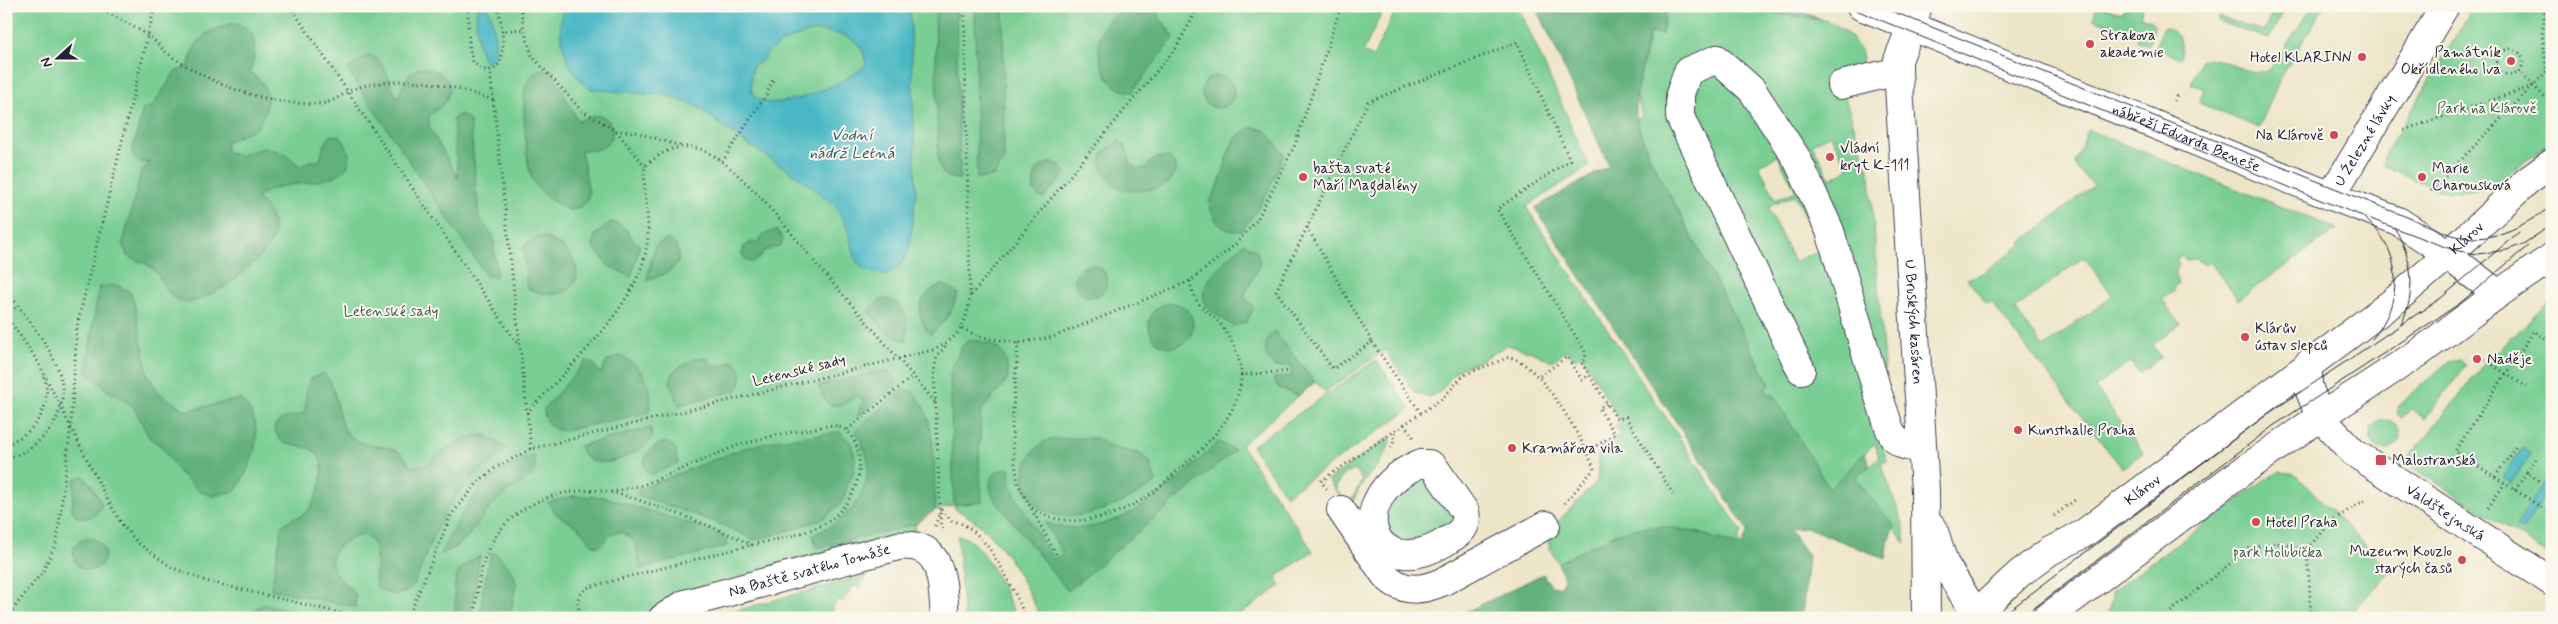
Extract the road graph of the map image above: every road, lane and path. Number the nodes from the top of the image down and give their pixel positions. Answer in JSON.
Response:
{"nodes":[{"id":1,"x":94,"y":6,"type":"edge"},
{"id":2,"x":155,"y":6,"type":"edge"},
{"id":3,"x":290,"y":6,"type":"edge"},
{"id":4,"x":469,"y":6,"type":"edge"},
{"id":5,"x":497,"y":6,"type":"edge"},
{"id":6,"x":520,"y":6,"type":"edge"},
{"id":7,"x":964,"y":6,"type":"edge"},
{"id":8,"x":1341,"y":6,"type":"edge"},
{"id":9,"x":1861,"y":6,"type":"edge"},
{"id":10,"x":2445,"y":6,"type":"edge"},
{"id":11,"x":2546,"y":6,"type":"edge"},
{"id":12,"x":1198,"y":7,"type":"edge"},
{"id":13,"x":1914,"y":17,"type":"edge"},
{"id":14,"x":524,"y":29,"type":"junction"},
{"id":15,"x":501,"y":31,"type":"junction"},
{"id":16,"x":149,"y":36,"type":"junction"},
{"id":17,"x":490,"y":70,"type":"junction"},
{"id":18,"x":1898,"y":71,"type":"junction"},
{"id":19,"x":2519,"y":71,"type":"junction"},
{"id":20,"x":773,"y":80,"type":"dead end"},
{"id":21,"x":1841,"y":85,"type":"dead end"},
{"id":22,"x":2534,"y":86,"type":"junction"},
{"id":23,"x":348,"y":92,"type":"junction"},
{"id":24,"x":2177,"y":94,"type":"dead end"},
{"id":25,"x":494,"y":100,"type":"junction"},
{"id":26,"x":2174,"y":101,"type":"dead end"},
{"id":27,"x":2552,"y":104,"type":"edge"},
{"id":28,"x":616,"y":131,"type":"junction"},
{"id":29,"x":2399,"y":131,"type":"dead end"},
{"id":30,"x":681,"y":146,"type":"junction"},
{"id":31,"x":722,"y":162,"type":"junction"},
{"id":32,"x":2552,"y":164,"type":"edge"},
{"id":33,"x":646,"y":166,"type":"junction"},
{"id":34,"x":2431,"y":191,"type":"dead end"},
{"id":35,"x":2331,"y":196,"type":"junction"},
{"id":36,"x":1307,"y":227,"type":"junction"},
{"id":37,"x":2448,"y":255,"type":"junction"},
{"id":38,"x":2552,"y":258,"type":"edge"},
{"id":39,"x":1190,"y":281,"type":"junction"},
{"id":40,"x":6,"y":289,"type":"edge"},
{"id":41,"x":2498,"y":294,"type":"junction"},
{"id":42,"x":970,"y":296,"type":"junction"},
{"id":43,"x":18,"y":306,"type":"junction"},
{"id":44,"x":6,"y":315,"type":"edge"},
{"id":45,"x":962,"y":329,"type":"junction"},
{"id":46,"x":2552,"y":338,"type":"edge"},
{"id":47,"x":950,"y":342,"type":"junction"},
{"id":48,"x":1372,"y":342,"type":"junction"},
{"id":49,"x":1018,"y":343,"type":"junction"},
{"id":50,"x":519,"y":346,"type":"junction"},
{"id":51,"x":897,"y":357,"type":"junction"},
{"id":52,"x":2480,"y":357,"type":"dead end"},
{"id":53,"x":38,"y":362,"type":"junction"},
{"id":54,"x":2308,"y":364,"type":"junction"},
{"id":55,"x":1801,"y":370,"type":"dead end"},
{"id":56,"x":1290,"y":371,"type":"dead end"},
{"id":57,"x":2506,"y":373,"type":"junction"},
{"id":58,"x":1241,"y":375,"type":"junction"},
{"id":59,"x":1589,"y":375,"type":"junction"},
{"id":60,"x":914,"y":376,"type":"junction"},
{"id":61,"x":1540,"y":376,"type":"junction"},
{"id":62,"x":2527,"y":387,"type":"dead end"},
{"id":63,"x":935,"y":402,"type":"junction"},
{"id":64,"x":61,"y":404,"type":"junction"},
{"id":65,"x":1607,"y":404,"type":"junction"},
{"id":66,"x":1421,"y":412,"type":"junction"},
{"id":67,"x":527,"y":413,"type":"junction"},
{"id":68,"x":2320,"y":417,"type":"junction"},
{"id":69,"x":71,"y":423,"type":"junction"},
{"id":70,"x":1404,"y":424,"type":"junction"},
{"id":71,"x":847,"y":430,"type":"junction"},
{"id":72,"x":1413,"y":436,"type":"dead end"},
{"id":73,"x":6,"y":444,"type":"edge"},
{"id":74,"x":2517,"y":445,"type":"dead end"},
{"id":75,"x":531,"y":448,"type":"junction"},
{"id":76,"x":1922,"y":450,"type":"junction"},
{"id":77,"x":1588,"y":451,"type":"junction"},
{"id":78,"x":2536,"y":458,"type":"dead end"},
{"id":79,"x":6,"y":459,"type":"edge"},
{"id":80,"x":2527,"y":472,"type":"junction"},
{"id":81,"x":2495,"y":477,"type":"junction"},
{"id":82,"x":2540,"y":482,"type":"dead end"},
{"id":83,"x":2504,"y":484,"type":"junction"},
{"id":84,"x":1925,"y":490,"type":"junction"},
{"id":85,"x":2515,"y":490,"type":"junction"},
{"id":86,"x":611,"y":493,"type":"junction"},
{"id":87,"x":1673,"y":494,"type":"dead end"},
{"id":88,"x":2365,"y":500,"type":"dead end"},
{"id":89,"x":1032,"y":508,"type":"junction"},
{"id":90,"x":1341,"y":510,"type":"joint"},
{"id":91,"x":2484,"y":514,"type":"dead end"},
{"id":92,"x":2552,"y":514,"type":"edge"},
{"id":93,"x":1546,"y":526,"type":"joint"},
{"id":94,"x":753,"y":545,"type":"junction"},
{"id":95,"x":2307,"y":548,"type":"junction"},
{"id":96,"x":1056,"y":554,"type":"dead end"},
{"id":97,"x":2552,"y":582,"type":"edge"},
{"id":98,"x":2096,"y":615,"type":"dead end"},
{"id":99,"x":1975,"y":616,"type":"edge"},
{"id":100,"x":2048,"y":617,"type":"edge"},
{"id":101,"x":6,"y":618,"type":"edge"},
{"id":102,"x":362,"y":618,"type":"edge"},
{"id":103,"x":408,"y":618,"type":"edge"},
{"id":104,"x":475,"y":618,"type":"edge"},
{"id":105,"x":582,"y":618,"type":"edge"},
{"id":106,"x":663,"y":618,"type":"edge"},
{"id":107,"x":945,"y":618,"type":"edge"},
{"id":108,"x":1026,"y":618,"type":"edge"},
{"id":109,"x":1926,"y":618,"type":"edge"},
{"id":110,"x":2143,"y":618,"type":"edge"},
{"id":111,"x":2162,"y":618,"type":"edge"},
{"id":112,"x":2304,"y":618,"type":"edge"}],
"edges":[{"from":1,"to":16,"type":"path"},
{"from":2,"to":16,"type":"path"},
{"from":3,"to":23,"type":"path"},
{"from":4,"to":17,"type":"path"},
{"from":5,"to":15,"type":"path"},
{"from":6,"to":14,"type":"path"},
{"from":7,"to":42,"type":"path","name":"Letenské sady"},
{"from":8,"to":39,"type":"path"},
{"from":9,"to":13,"type":"main road","name":"nábřeží Edvarda Beneše"},
{"from":10,"to":35,"type":"main road","name":"U Železné lávky"},
{"from":11,"to":22,"type":"path"},
{"from":12,"to":42,"type":"path"},
{"from":13,"to":18,"type":"main road","name":"U Bruských kasáren"},
{"from":13,"to":35,"type":"main road","name":"nábřeží Edvarda Beneše"},
{"from":14,"to":15,"type":"path"},
{"from":14,"to":28,"type":"path"},
{"from":15,"to":17,"type":"path"},
{"from":16,"to":23,"type":"path"},
{"from":16,"to":69,"type":"path"},
{"from":17,"to":25,"type":"path"},
{"from":18,"to":21,"type":"main road"},
{"from":18,"to":76,"type":"main road","name":"U Bruských kasáren"},
{"from":19,"to":19,"type":"path"},
{"from":19,"to":22,"type":"path"},
{"from":20,"to":31,"type":"path"},
{"from":22,"to":27,"type":"path"},
{"from":22,"to":29,"type":"path"},
{"from":22,"to":34,"type":"path"},
{"from":23,"to":25,"type":"path"},
{"from":23,"to":50,"type":"path"},
{"from":24,"to":26,"type":"path"},
{"from":25,"to":50,"type":"path"},
{"from":28,"to":30,"type":"path"},
{"from":28,"to":33,"type":"path"},
{"from":30,"to":31,"type":"path"},
{"from":30,"to":33,"type":"path"},
{"from":31,"to":51,"type":"path"},
{"from":32,"to":37,"type":"main road","name":"Klárov"},
{"from":33,"to":67,"type":"path"},
{"from":35,"to":37,"type":"main road","name":"nábřeží Edvarda Beneše"},
{"from":36,"to":48,"type":"path"},
{"from":36,"to":48,"type":"path"},
{"from":36,"to":59,"type":"path"},
{"from":37,"to":41,"type":"main road","name":"nábřeží Edvarda Beneše"},
{"from":37,"to":54,"type":"main road","name":"Klárov"},
{"from":38,"to":41,"type":"main road"},
{"from":39,"to":49,"type":"path"},
{"from":39,"to":58,"type":"path"},
{"from":40,"to":43,"type":"path"},
{"from":41,"to":68,"type":"main road"},
{"from":42,"to":45,"type":"path","name":"Letenské sady"},
{"from":43,"to":44,"type":"path"},
{"from":43,"to":64,"type":"path"},
{"from":44,"to":53,"type":"path"},
{"from":45,"to":47,"type":"path","name":"Letenské sady"},
{"from":45,"to":49,"type":"path"},
{"from":46,"to":57,"type":"path"},
{"from":47,"to":51,"type":"path","name":"Letenské sady"},
{"from":47,"to":63,"type":"path"},
{"from":48,"to":66,"type":"path"},
{"from":49,"to":89,"type":"path"},
{"from":50,"to":67,"type":"path"},
{"from":51,"to":60,"type":"path"},
{"from":51,"to":75,"type":"path","name":"Letenské sady"},
{"from":52,"to":57,"type":"path"},
{"from":53,"to":64,"type":"path"},
{"from":53,"to":73,"type":"path"},
{"from":54,"to":68,"type":"main road"},
{"from":54,"to":99,"type":"main road","name":"Klárov"},
{"from":55,"to":76,"type":"main road"},
{"from":56,"to":58,"type":"path"},
{"from":57,"to":62,"type":"path"},
{"from":57,"to":81,"type":"path"},
{"from":58,"to":89,"type":"path"},
{"from":59,"to":61,"type":"path"},
{"from":59,"to":65,"type":"path"},
{"from":60,"to":63,"type":"path"},
{"from":60,"to":71,"type":"path"},
{"from":61,"to":66,"type":"path"},
{"from":61,"to":77,"type":"path"},
{"from":63,"to":108,"type":"path"},
{"from":64,"to":69,"type":"path"},
{"from":64,"to":79,"type":"path"},
{"from":65,"to":77,"type":"path"},
{"from":65,"to":87,"type":"path"},
{"from":66,"to":70,"type":"path"},
{"from":67,"to":75,"type":"path"},
{"from":68,"to":97,"type":"main road","name":"Valdštejnská"},
{"from":68,"to":100,"type":"main road"},
{"from":69,"to":101,"type":"path"},
{"from":69,"to":102,"type":"path"},
{"from":70,"to":72,"type":"path"},
{"from":70,"to":90,"type":"path"},
{"from":71,"to":86,"type":"path"},
{"from":71,"to":94,"type":"path"},
{"from":74,"to":81,"type":"path"},
{"from":75,"to":103,"type":"path","name":"Letenské sady"},
{"from":76,"to":84,"type":"main road","name":"U Bruských kasáren"},
{"from":77,"to":93,"type":"path"},
{"from":78,"to":80,"type":"path"},
{"from":80,"to":82,"type":"path"},
{"from":80,"to":85,"type":"path"},
{"from":81,"to":83,"type":"path"},
{"from":83,"to":85,"type":"path"},
{"from":83,"to":91,"type":"path"},
{"from":84,"to":99,"type":"main road"},
{"from":84,"to":109,"type":"main road","name":"U Bruských kasáren"},
{"from":85,"to":92,"type":"path"},
{"from":86,"to":94,"type":"path"},
{"from":86,"to":104,"type":"path"},
{"from":88,"to":95,"type":"path"},
{"from":89,"to":96,"type":"path"},
{"from":90,"to":93,"type":"main road"},
{"from":94,"to":105,"type":"path"},
{"from":95,"to":111,"type":"path"},
{"from":95,"to":112,"type":"path"},
{"from":98,"to":110,"type":"path"},
{"from":106,"to":107,"type":"main road","name":"Na Baště svatého Tomáše"}]}
